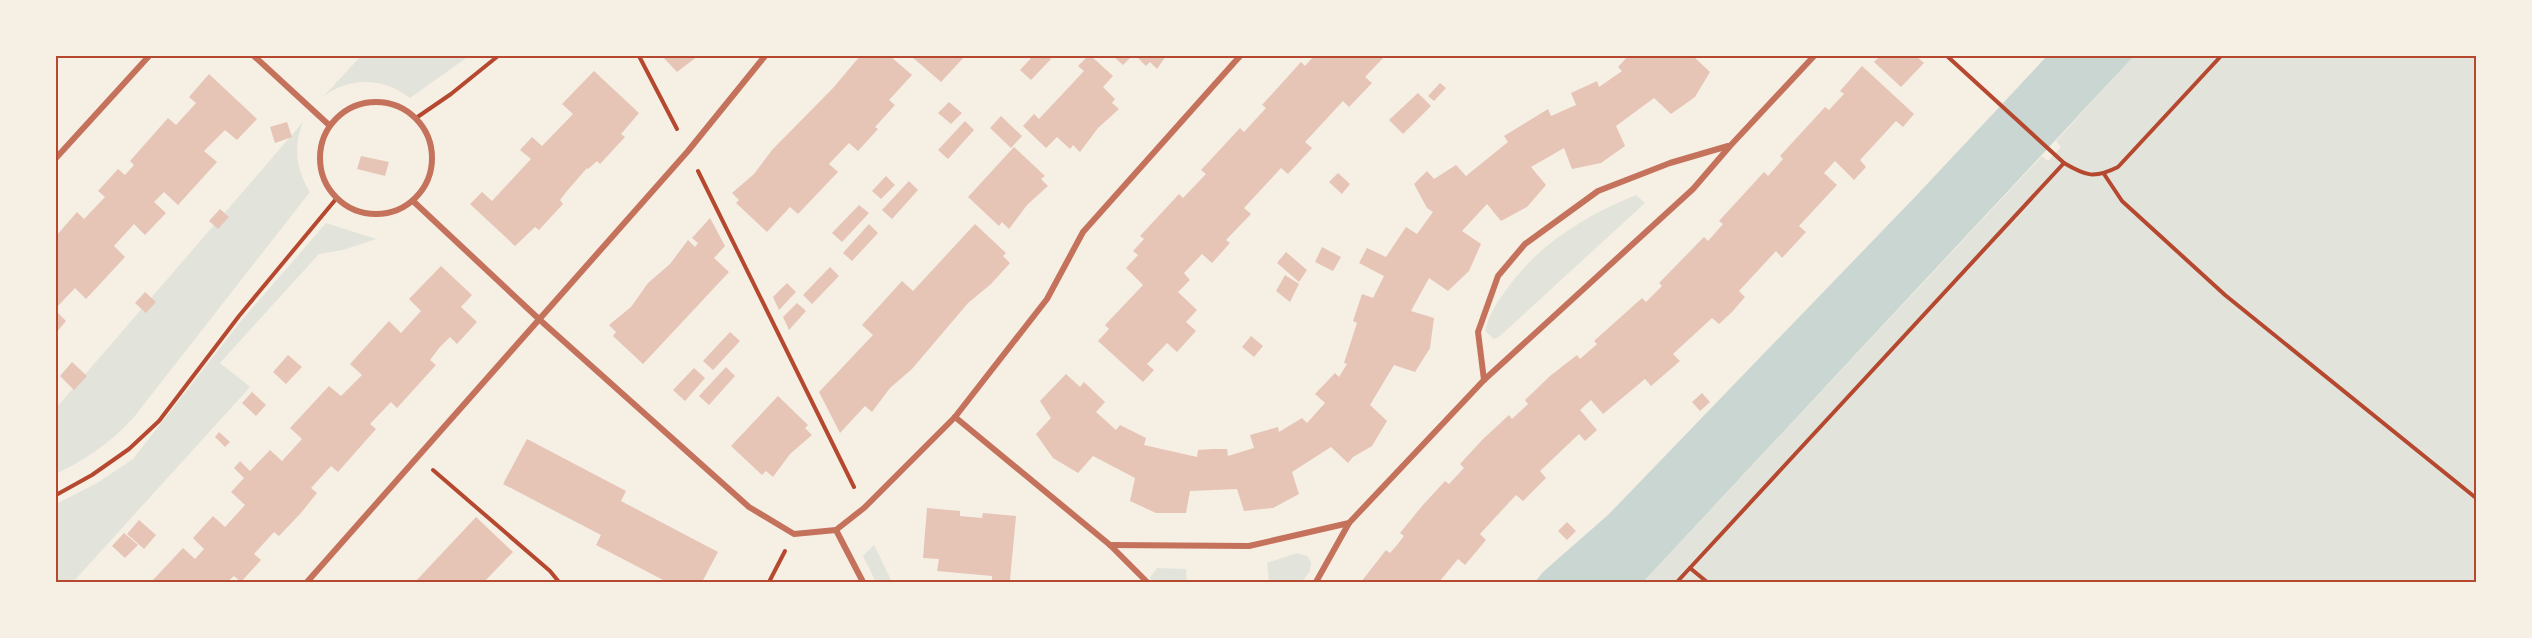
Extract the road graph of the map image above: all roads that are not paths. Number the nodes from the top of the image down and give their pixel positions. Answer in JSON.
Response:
{"nodes":[{"id":1,"x":149,"y":56,"type":"edge"},
{"id":2,"x":254,"y":56,"type":"edge"},
{"id":3,"x":765,"y":56,"type":"edge"},
{"id":4,"x":1240,"y":56,"type":"edge"},
{"id":5,"x":1814,"y":56,"type":"edge"},
{"id":6,"x":329,"y":125,"type":"junction"},
{"id":7,"x":1730,"y":146,"type":"junction"},
{"id":8,"x":56,"y":158,"type":"edge"},
{"id":9,"x":413,"y":201,"type":"junction"},
{"id":10,"x":540,"y":320,"type":"junction"},
{"id":11,"x":1484,"y":380,"type":"junction"},
{"id":12,"x":955,"y":417,"type":"junction"},
{"id":13,"x":1349,"y":523,"type":"junction"},
{"id":14,"x":836,"y":530,"type":"junction"},
{"id":15,"x":1110,"y":545,"type":"junction"},
{"id":16,"x":307,"y":582,"type":"edge"},
{"id":17,"x":863,"y":582,"type":"edge"},
{"id":18,"x":1147,"y":582,"type":"edge"},
{"id":19,"x":1316,"y":582,"type":"edge"}],
"edges":[{"from":1,"to":8,"type":"street"},
{"from":2,"to":6,"type":"street"},
{"from":3,"to":10,"type":"street"},
{"from":4,"to":12,"type":"street"},
{"from":5,"to":7,"type":"street"},
{"from":6,"to":9,"type":"street"},
{"from":6,"to":9,"type":"street"},
{"from":7,"to":11,"type":"street"},
{"from":7,"to":11,"type":"street"},
{"from":9,"to":10,"type":"street"},
{"from":10,"to":14,"type":"street"},
{"from":10,"to":16,"type":"street"},
{"from":11,"to":13,"type":"street"},
{"from":12,"to":14,"type":"street"},
{"from":12,"to":15,"type":"street"},
{"from":13,"to":15,"type":"street"},
{"from":13,"to":19,"type":"street"},
{"from":14,"to":17,"type":"street"},
{"from":15,"to":18,"type":"street"}]}
